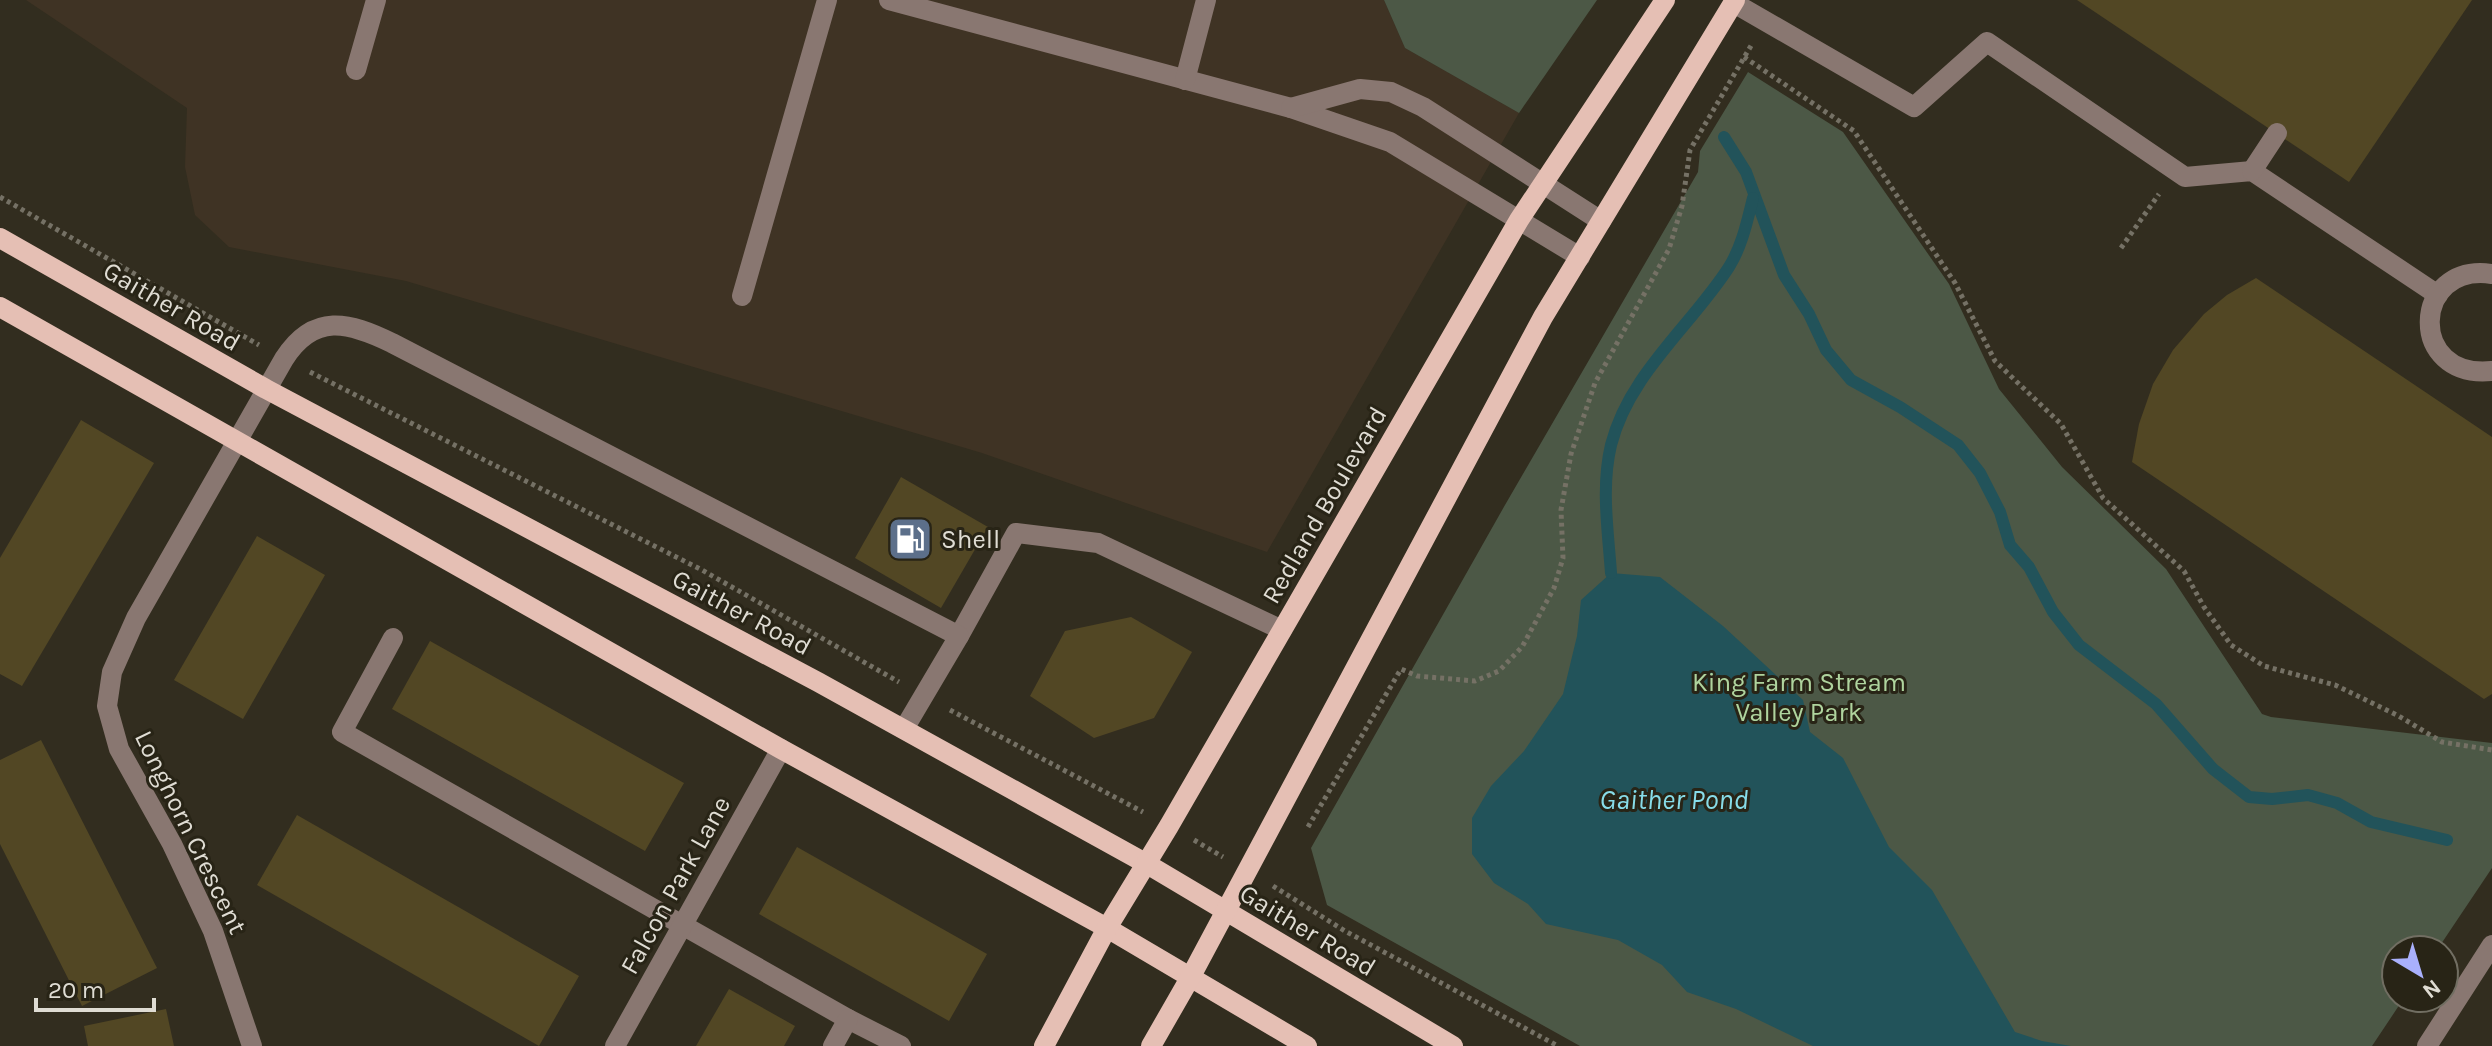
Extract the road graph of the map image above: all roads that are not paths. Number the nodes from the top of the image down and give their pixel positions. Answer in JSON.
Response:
{"nodes":[{"id":1,"x":376,"y":0,"type":"edge"},
{"id":2,"x":827,"y":0,"type":"edge"},
{"id":3,"x":889,"y":0,"type":"edge"},
{"id":4,"x":1206,"y":0,"type":"edge"},
{"id":5,"x":1665,"y":0,"type":"edge"},
{"id":6,"x":1735,"y":1,"type":"edge"},
{"id":7,"x":356,"y":70,"type":"dead end"},
{"id":8,"x":1185,"y":80,"type":"junction"},
{"id":9,"x":1291,"y":108,"type":"junction"},
{"id":10,"x":2277,"y":133,"type":"dead end"},
{"id":11,"x":2252,"y":171,"type":"junction"},
{"id":12,"x":1543,"y":182,"type":"junction"},
{"id":13,"x":1519,"y":220,"type":"junction"},
{"id":14,"x":1601,"y":221,"type":"junction"},
{"id":15,"x":0,"y":238,"type":"edge"},
{"id":16,"x":1580,"y":257,"type":"junction"},
{"id":17,"x":2492,"y":274,"type":"edge"},
{"id":18,"x":2438,"y":295,"type":"junction"},
{"id":19,"x":742,"y":296,"type":"dead end"},
{"id":20,"x":0,"y":307,"type":"edge"},
{"id":21,"x":2492,"y":371,"type":"edge"},
{"id":22,"x":266,"y":389,"type":"junction"},
{"id":23,"x":237,"y":442,"type":"junction"},
{"id":24,"x":1282,"y":630,"type":"junction"},
{"id":25,"x":959,"y":636,"type":"junction"},
{"id":26,"x":393,"y":638,"type":"dead end"},
{"id":27,"x":904,"y":729,"type":"junction"},
{"id":28,"x":781,"y":749,"type":"junction"},
{"id":29,"x":1147,"y":864,"type":"junction"},
{"id":30,"x":1226,"y":911,"type":"junction"},
{"id":31,"x":684,"y":924,"type":"junction"},
{"id":32,"x":1107,"y":928,"type":"junction"},
{"id":33,"x":2492,"y":945,"type":"edge"},
{"id":34,"x":1190,"y":978,"type":"junction"},
{"id":35,"x":848,"y":1019,"type":"junction"},
{"id":36,"x":252,"y":1046,"type":"edge"},
{"id":37,"x":615,"y":1046,"type":"edge"},
{"id":38,"x":833,"y":1046,"type":"edge"},
{"id":39,"x":901,"y":1046,"type":"edge"},
{"id":40,"x":1044,"y":1046,"type":"edge"},
{"id":41,"x":1151,"y":1046,"type":"edge"},
{"id":42,"x":1307,"y":1046,"type":"edge"},
{"id":43,"x":1453,"y":1046,"type":"edge"},
{"id":44,"x":2427,"y":1046,"type":"edge"}],
"edges":[{"from":1,"to":7,"type":"street"},
{"from":2,"to":19,"type":"street"},
{"from":3,"to":8,"type":"street"},
{"from":4,"to":8,"type":"street"},
{"from":5,"to":12,"type":"main road","name":"Redland Boulevard"},
{"from":6,"to":11,"type":"street"},
{"from":6,"to":14,"type":"main road"},
{"from":8,"to":9,"type":"street"},
{"from":9,"to":12,"type":"street"},
{"from":9,"to":13,"type":"street"},
{"from":10,"to":11,"type":"street"},
{"from":11,"to":18,"type":"street"},
{"from":12,"to":13,"type":"main road","name":"Redland Boulevard"},
{"from":12,"to":14,"type":"street"},
{"from":13,"to":16,"type":"street"},
{"from":13,"to":24,"type":"main road","name":"Redland Boulevard"},
{"from":14,"to":16,"type":"main road"},
{"from":15,"to":22,"type":"main road","name":"Gaither Road"},
{"from":16,"to":30,"type":"main road"},
{"from":17,"to":18,"type":"street"},
{"from":18,"to":21,"type":"street"},
{"from":20,"to":23,"type":"main road"},
{"from":22,"to":23,"type":"street","name":"Longhorn Crescent"},
{"from":22,"to":25,"type":"street","name":"Longhorn Crescent"},
{"from":22,"to":27,"type":"main road","name":"Gaither Road"},
{"from":23,"to":28,"type":"main road"},
{"from":23,"to":36,"type":"street","name":"Longhorn Crescent"},
{"from":24,"to":25,"type":"street"},
{"from":24,"to":29,"type":"main road","name":"Redland Boulevard"},
{"from":25,"to":27,"type":"street"},
{"from":26,"to":31,"type":"street"},
{"from":27,"to":29,"type":"main road","name":"Gaither Road"},
{"from":28,"to":31,"type":"street","name":"Falcon Park Lane"},
{"from":28,"to":32,"type":"main road"},
{"from":29,"to":30,"type":"main road","name":"Gaither Road"},
{"from":29,"to":32,"type":"main road","name":"Redland Boulevard"},
{"from":30,"to":34,"type":"main road"},
{"from":30,"to":43,"type":"main road","name":"Gaither Road"},
{"from":31,"to":35,"type":"street"},
{"from":31,"to":37,"type":"street","name":"Falcon Park Lane"},
{"from":32,"to":34,"type":"main road"},
{"from":32,"to":40,"type":"main road","name":"Redland Boulevard"},
{"from":33,"to":44,"type":"street"},
{"from":34,"to":41,"type":"main road"},
{"from":34,"to":42,"type":"main road"},
{"from":35,"to":38,"type":"street"},
{"from":35,"to":39,"type":"street"}]}
